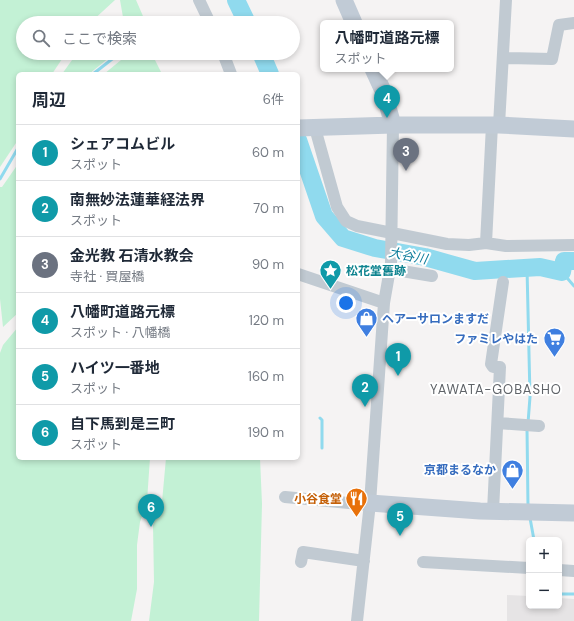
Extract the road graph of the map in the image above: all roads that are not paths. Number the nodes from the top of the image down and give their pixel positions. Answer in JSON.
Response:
{"nodes":[{"id":1,"x":199,"y":0,"type":"edge"},
{"id":2,"x":506,"y":0,"type":"edge"},
{"id":3,"x":342,"y":2,"type":"edge"},
{"id":4,"x":207,"y":16,"type":"edge"},
{"id":5,"x":352,"y":20,"type":"edge"},
{"id":6,"x":574,"y":24,"type":"edge"},
{"id":7,"x":503,"y":58,"type":"junction"},
{"id":8,"x":226,"y":60,"type":"edge"},
{"id":9,"x":230,"y":72,"type":"edge"},
{"id":10,"x":374,"y":72,"type":"edge"},
{"id":11,"x":394,"y":125,"type":"junction"},
{"id":12,"x":495,"y":125,"type":"junction"},
{"id":13,"x":308,"y":128,"type":"edge"},
{"id":14,"x":574,"y":129,"type":"edge"},
{"id":15,"x":391,"y":234,"type":"junction"},
{"id":16,"x":486,"y":244,"type":"junction"},
{"id":17,"x":574,"y":245,"type":"edge"},
{"id":18,"x":390,"y":266,"type":"junction"},
{"id":19,"x":300,"y":275,"type":"edge"},
{"id":20,"x":432,"y":276,"type":"dead end"},
{"id":21,"x":503,"y":282,"type":"dead end"},
{"id":22,"x":384,"y":303,"type":"junction"},
{"id":23,"x":498,"y":423,"type":"junction"},
{"id":24,"x":532,"y":426,"type":"dead end"},
{"id":25,"x":285,"y":497,"type":"dead end"},
{"id":26,"x":370,"y":504,"type":"junction"},
{"id":27,"x":493,"y":511,"type":"junction"},
{"id":28,"x":574,"y":513,"type":"edge"},
{"id":29,"x":364,"y":561,"type":"junction"},
{"id":30,"x":301,"y":562,"type":"dead end"},
{"id":31,"x":423,"y":562,"type":"dead end"},
{"id":32,"x":526,"y":568,"type":"edge"},
{"id":33,"x":562,"y":570,"type":"edge"},
{"id":34,"x":574,"y":571,"type":"edge"},
{"id":35,"x":357,"y":621,"type":"edge"}],
"edges":[{"from":1,"to":4,"type":"street"},
{"from":2,"to":7,"type":"street"},
{"from":3,"to":5,"type":"street"},
{"from":6,"to":7,"type":"street"},
{"from":7,"to":12,"type":"street"},
{"from":8,"to":9,"type":"street"},
{"from":10,"to":11,"type":"street"},
{"from":11,"to":12,"type":"street"},
{"from":11,"to":13,"type":"street"},
{"from":11,"to":15,"type":"street"},
{"from":12,"to":14,"type":"street"},
{"from":12,"to":16,"type":"street"},
{"from":13,"to":15,"type":"street"},
{"from":15,"to":16,"type":"street"},
{"from":15,"to":18,"type":"street"},
{"from":16,"to":17,"type":"street"},
{"from":18,"to":20,"type":"street"},
{"from":18,"to":22,"type":"street"},
{"from":19,"to":22,"type":"street"},
{"from":21,"to":23,"type":"street"},
{"from":22,"to":26,"type":"street"},
{"from":23,"to":24,"type":"street"},
{"from":23,"to":27,"type":"street"},
{"from":25,"to":26,"type":"street"},
{"from":26,"to":27,"type":"street"},
{"from":26,"to":29,"type":"street"},
{"from":27,"to":28,"type":"street"},
{"from":29,"to":30,"type":"street"},
{"from":29,"to":35,"type":"street"},
{"from":31,"to":32,"type":"street"},
{"from":33,"to":34,"type":"street"}]}
